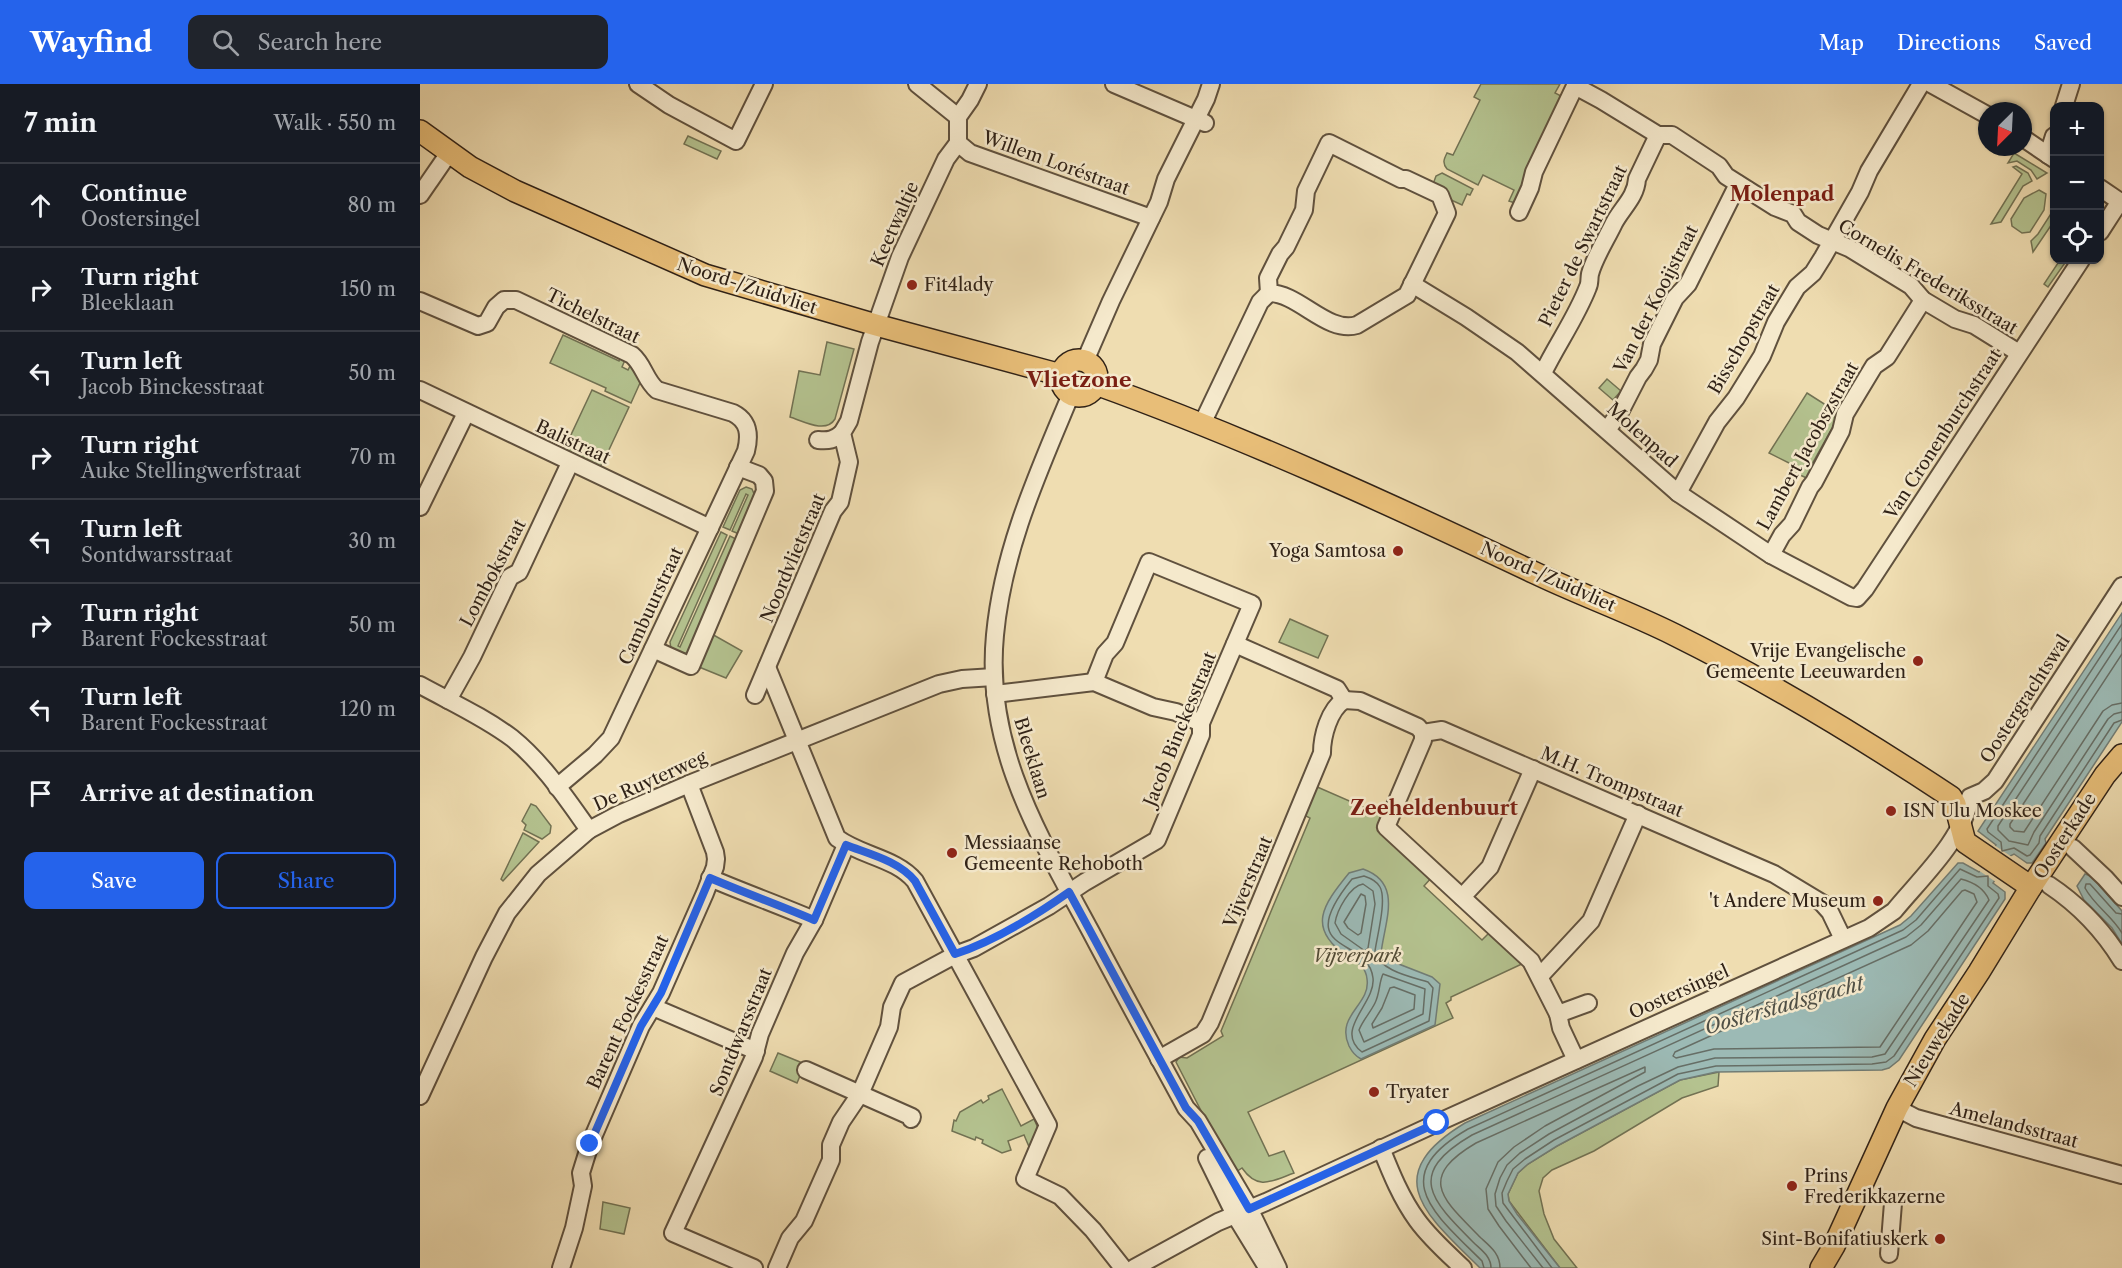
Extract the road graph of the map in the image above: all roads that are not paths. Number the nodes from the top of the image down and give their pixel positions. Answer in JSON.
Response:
{"nodes":[{"id":1,"x":638,"y":84,"type":"edge"},
{"id":2,"x":764,"y":84,"type":"edge"},
{"id":3,"x":917,"y":84,"type":"edge"},
{"id":4,"x":978,"y":84,"type":"edge"},
{"id":5,"x":1114,"y":84,"type":"edge"},
{"id":6,"x":1211,"y":84,"type":"edge"},
{"id":7,"x":1219,"y":84,"type":"edge"},
{"id":8,"x":1921,"y":84,"type":"edge"},
{"id":9,"x":1931,"y":84,"type":"edge"},
{"id":10,"x":2072,"y":84,"type":"edge"},
{"id":11,"x":1576,"y":85,"type":"edge"},
{"id":12,"x":2065,"y":102,"type":"edge"},
{"id":13,"x":1978,"y":110,"type":"edge"},
{"id":14,"x":958,"y":117,"type":"junction"},
{"id":15,"x":1201,"y":121,"type":"junction"},
{"id":16,"x":420,"y":131,"type":"edge"},
{"id":17,"x":1658,"y":135,"type":"junction"},
{"id":18,"x":958,"y":143,"type":"junction"},
{"id":19,"x":2032,"y":144,"type":"edge"},
{"id":20,"x":449,"y":153,"type":"junction"},
{"id":21,"x":2050,"y":156,"type":"edge"},
{"id":22,"x":1738,"y":184,"type":"junction"},
{"id":23,"x":2104,"y":191,"type":"edge"},
{"id":24,"x":420,"y":195,"type":"edge"},
{"id":25,"x":2121,"y":202,"type":"edge"},
{"id":26,"x":1519,"y":212,"type":"dead end"},
{"id":27,"x":1151,"y":218,"type":"junction"},
{"id":28,"x":2104,"y":226,"type":"edge"},
{"id":29,"x":1831,"y":241,"type":"junction"},
{"id":30,"x":2078,"y":264,"type":"edge"},
{"id":31,"x":1412,"y":284,"type":"junction"},
{"id":32,"x":1269,"y":293,"type":"junction"},
{"id":33,"x":1923,"y":300,"type":"junction"},
{"id":34,"x":420,"y":301,"type":"edge"},
{"id":35,"x":876,"y":326,"type":"junction"},
{"id":36,"x":2019,"y":353,"type":"junction"},
{"id":37,"x":1085,"y":362,"type":"junction"},
{"id":38,"x":1543,"y":373,"type":"junction"},
{"id":39,"x":1061,"y":375,"type":"junction"},
{"id":40,"x":1096,"y":384,"type":"junction"},
{"id":41,"x":420,"y":390,"type":"edge"},
{"id":42,"x":1071,"y":394,"type":"junction"},
{"id":43,"x":466,"y":413,"type":"junction"},
{"id":44,"x":745,"y":423,"type":"joint"},
{"id":45,"x":1202,"y":424,"type":"junction"},
{"id":46,"x":1607,"y":430,"type":"junction"},
{"id":47,"x":842,"y":433,"type":"junction"},
{"id":48,"x":818,"y":440,"type":"dead end"},
{"id":49,"x":570,"y":462,"type":"junction"},
{"id":50,"x":738,"y":467,"type":"junction"},
{"id":51,"x":1678,"y":493,"type":"junction"},
{"id":52,"x":420,"y":507,"type":"edge"},
{"id":53,"x":710,"y":528,"type":"junction"},
{"id":54,"x":1771,"y":555,"type":"junction"},
{"id":55,"x":2122,"y":586,"type":"edge"},
{"id":56,"x":1857,"y":598,"type":"joint"},
{"id":57,"x":1235,"y":644,"type":"junction"},
{"id":58,"x":653,"y":649,"type":"junction"},
{"id":59,"x":767,"y":667,"type":"junction"},
{"id":60,"x":1094,"y":681,"type":"junction"},
{"id":61,"x":420,"y":685,"type":"edge"},
{"id":62,"x":995,"y":686,"type":"junction"},
{"id":63,"x":755,"y":695,"type":"dead end"},
{"id":64,"x":448,"y":700,"type":"junction"},
{"id":65,"x":1344,"y":700,"type":"junction"},
{"id":66,"x":1201,"y":723,"type":"junction"},
{"id":67,"x":1423,"y":733,"type":"junction"},
{"id":68,"x":798,"y":741,"type":"junction"},
{"id":69,"x":2121,"y":756,"type":"edge"},
{"id":70,"x":1533,"y":769,"type":"junction"},
{"id":71,"x":689,"y":784,"type":"junction"},
{"id":72,"x":557,"y":787,"type":"junction"},
{"id":73,"x":1638,"y":814,"type":"junction"},
{"id":74,"x":1960,"y":828,"type":"junction"},
{"id":75,"x":589,"y":830,"type":"junction"},
{"id":76,"x":846,"y":845,"type":"junction"},
{"id":77,"x":2073,"y":848,"type":"junction"},
{"id":78,"x":710,"y":878,"type":"junction"},
{"id":79,"x":2041,"y":889,"type":"junction"},
{"id":80,"x":1069,"y":892,"type":"junction"},
{"id":81,"x":1462,"y":897,"type":"junction"},
{"id":82,"x":2122,"y":897,"type":"edge"},
{"id":83,"x":814,"y":920,"type":"junction"},
{"id":84,"x":1843,"y":939,"type":"junction"},
{"id":85,"x":955,"y":954,"type":"junction"},
{"id":86,"x":2122,"y":962,"type":"edge"},
{"id":87,"x":1540,"y":976,"type":"junction"},
{"id":88,"x":1588,"y":1003,"type":"dead end"},
{"id":89,"x":653,"y":1007,"type":"junction"},
{"id":90,"x":1558,"y":1014,"type":"junction"},
{"id":91,"x":756,"y":1051,"type":"junction"},
{"id":92,"x":1159,"y":1059,"type":"junction"},
{"id":93,"x":1576,"y":1060,"type":"junction"},
{"id":94,"x":806,"y":1070,"type":"dead end"},
{"id":95,"x":860,"y":1094,"type":"junction"},
{"id":96,"x":420,"y":1096,"type":"edge"},
{"id":97,"x":1897,"y":1108,"type":"junction"},
{"id":98,"x":911,"y":1119,"type":"dead end"},
{"id":99,"x":1381,"y":1148,"type":"junction"},
{"id":100,"x":2122,"y":1175,"type":"edge"},
{"id":101,"x":1893,"y":1203,"type":"dead end"},
{"id":102,"x":1242,"y":1212,"type":"junction"},
{"id":103,"x":1834,"y":1246,"type":"junction"},
{"id":104,"x":1888,"y":1254,"type":"dead end"},
{"id":105,"x":561,"y":1268,"type":"edge"},
{"id":106,"x":754,"y":1268,"type":"edge"},
{"id":107,"x":777,"y":1268,"type":"edge"},
{"id":108,"x":1123,"y":1268,"type":"edge"},
{"id":109,"x":1134,"y":1268,"type":"edge"},
{"id":110,"x":1268,"y":1268,"type":"edge"},
{"id":111,"x":1278,"y":1268,"type":"edge"},
{"id":112,"x":1463,"y":1268,"type":"edge"},
{"id":113,"x":1821,"y":1268,"type":"edge"},
{"id":114,"x":1830,"y":1268,"type":"edge"}],
"edges":[{"from":1,"to":2,"type":"street"},
{"from":3,"to":14,"type":"street"},
{"from":4,"to":14,"type":"street"},
{"from":5,"to":15,"type":"street"},
{"from":6,"to":15,"type":"street"},
{"from":7,"to":15,"type":"street"},
{"from":8,"to":29,"type":"street","name":"Bisschopstraat"},
{"from":9,"to":13,"type":"street"},
{"from":10,"to":12,"type":"street"},
{"from":11,"to":17,"type":"street","name":"Cornelis Frederiksstraat"},
{"from":11,"to":26,"type":"street"},
{"from":14,"to":18,"type":"street","name":"Willem Loréstraat"},
{"from":15,"to":27,"type":"street"},
{"from":16,"to":20,"type":"main road","name":"Noord-/Zuidvliet"},
{"from":17,"to":22,"type":"street","name":"Cornelis Frederiksstraat"},
{"from":17,"to":38,"type":"street","name":"Pieter de Swartstraat"},
{"from":18,"to":27,"type":"street","name":"Willem Loréstraat"},
{"from":18,"to":35,"type":"street","name":"Keetwaltje"},
{"from":19,"to":21,"type":"street"},
{"from":20,"to":24,"type":"street"},
{"from":20,"to":35,"type":"main road","name":"Noord-/Zuidvliet"},
{"from":22,"to":29,"type":"street","name":"Cornelis Frederiksstraat"},
{"from":22,"to":46,"type":"street","name":"Van der Kooijstraat"},
{"from":23,"to":25,"type":"street"},
{"from":25,"to":28,"type":"street"},
{"from":27,"to":37,"type":"street"},
{"from":29,"to":33,"type":"street","name":"Cornelis Frederiksstraat"},
{"from":29,"to":51,"type":"street","name":"Bisschopstraat"},
{"from":30,"to":36,"type":"street","name":"Van Cronenburchstraat"},
{"from":31,"to":32,"type":"street"},
{"from":31,"to":32,"type":"street"},
{"from":31,"to":38,"type":"street","name":"Molenpad"},
{"from":32,"to":45,"type":"street"},
{"from":33,"to":36,"type":"street","name":"Cornelis Frederiksstraat"},
{"from":33,"to":54,"type":"street","name":"Lambert Jacobszstraat"},
{"from":34,"to":44,"type":"street","name":"Tichelstraat"},
{"from":35,"to":39,"type":"main road","name":"Noord-/Zuidvliet"},
{"from":35,"to":47,"type":"street"},
{"from":36,"to":56,"type":"street","name":"Van Cronenburchstraat"},
{"from":37,"to":39,"type":"main road"},
{"from":37,"to":40,"type":"main road"},
{"from":38,"to":46,"type":"street","name":"Molenpad"},
{"from":39,"to":42,"type":"main road"},
{"from":40,"to":42,"type":"main road"},
{"from":40,"to":45,"type":"main road","name":"Noord-/Zuidvliet"},
{"from":41,"to":43,"type":"street","name":"Balistraat"},
{"from":42,"to":62,"type":"street","name":"Bleeklaan"},
{"from":43,"to":49,"type":"street","name":"Balistraat"},
{"from":43,"to":52,"type":"street"},
{"from":44,"to":50,"type":"street","name":"Cambuurstraat"},
{"from":45,"to":74,"type":"main road","name":"Noord-/Zuidvliet"},
{"from":46,"to":51,"type":"street","name":"Molenpad"},
{"from":47,"to":48,"type":"street"},
{"from":47,"to":59,"type":"street","name":"Noordvlietstraat"},
{"from":49,"to":53,"type":"street","name":"Balistraat"},
{"from":49,"to":64,"type":"street","name":"Lombokstraat"},
{"from":50,"to":53,"type":"street","name":"Cambuurstraat"},
{"from":50,"to":58,"type":"street"},
{"from":51,"to":54,"type":"street","name":"Molenpad"},
{"from":53,"to":58,"type":"street","name":"Cambuurstraat"},
{"from":54,"to":56,"type":"street","name":"Molenpad"},
{"from":55,"to":74,"type":"street","name":"Oostergrachtswal"},
{"from":57,"to":60,"type":"street","name":"Jacob Binckesstraat"},
{"from":57,"to":65,"type":"street"},
{"from":57,"to":66,"type":"street","name":"Jacob Binckesstraat"},
{"from":58,"to":72,"type":"street","name":"Cambuurstraat"},
{"from":59,"to":63,"type":"street","name":"Noordvlietstraat"},
{"from":59,"to":68,"type":"street"},
{"from":60,"to":62,"type":"street","name":"De Ruyterweg"},
{"from":60,"to":66,"type":"street"},
{"from":61,"to":64,"type":"street"},
{"from":62,"to":68,"type":"street","name":"De Ruyterweg"},
{"from":62,"to":80,"type":"street","name":"Bleeklaan"},
{"from":64,"to":72,"type":"street"},
{"from":65,"to":67,"type":"street","name":"M.H. Trompstraat"},
{"from":65,"to":92,"type":"street","name":"Vijverstraat"},
{"from":66,"to":80,"type":"street","name":"Jacob Binckesstraat"},
{"from":67,"to":70,"type":"street","name":"M.H. Trompstraat"},
{"from":67,"to":81,"type":"street"},
{"from":68,"to":71,"type":"street","name":"De Ruyterweg"},
{"from":68,"to":76,"type":"street"},
{"from":69,"to":77,"type":"main road","name":"Oosterkade"},
{"from":69,"to":79,"type":"main road","name":"Oosterkade"},
{"from":70,"to":73,"type":"street","name":"M.H. Trompstraat"},
{"from":70,"to":81,"type":"street"},
{"from":71,"to":75,"type":"street","name":"De Ruyterweg"},
{"from":71,"to":78,"type":"street","name":"Barent Fockesstraat"},
{"from":72,"to":75,"type":"street"},
{"from":73,"to":84,"type":"street","name":"M.H. Trompstraat"},
{"from":73,"to":87,"type":"street"},
{"from":74,"to":79,"type":"main road"},
{"from":74,"to":84,"type":"street","name":"Oostersingel"},
{"from":75,"to":96,"type":"street","name":"De Ruyterweg"},
{"from":76,"to":83,"type":"street","name":"Sontdwarsstraat"},
{"from":76,"to":85,"type":"street"},
{"from":77,"to":79,"type":"main road","name":"Oosterkade"},
{"from":77,"to":82,"type":"street"},
{"from":78,"to":83,"type":"street"},
{"from":78,"to":89,"type":"street","name":"Barent Fockesstraat"},
{"from":79,"to":86,"type":"street"},
{"from":79,"to":97,"type":"main road","name":"Nieuwekade"},
{"from":80,"to":85,"type":"street","name":"Jacob Binckesstraat"},
{"from":80,"to":92,"type":"street","name":"Bleeklaan"},
{"from":81,"to":87,"type":"street"},
{"from":83,"to":91,"type":"street","name":"Sontdwarsstraat"},
{"from":84,"to":93,"type":"street","name":"Oostersingel"},
{"from":85,"to":95,"type":"street","name":"Jacob Binckesstraat"},
{"from":85,"to":108,"type":"street"},
{"from":87,"to":90,"type":"street"},
{"from":88,"to":90,"type":"street"},
{"from":89,"to":91,"type":"street"},
{"from":89,"to":105,"type":"street","name":"Barent Fockesstraat"},
{"from":90,"to":93,"type":"street"},
{"from":91,"to":106,"type":"street","name":"Sontdwarsstraat"},
{"from":92,"to":102,"type":"street","name":"Bleeklaan"},
{"from":93,"to":99,"type":"street","name":"Oostersingel"},
{"from":94,"to":95,"type":"street"},
{"from":95,"to":98,"type":"street"},
{"from":95,"to":107,"type":"street","name":"Jacob Binckesstraat"},
{"from":97,"to":100,"type":"street","name":"Amelandsstraat"},
{"from":97,"to":103,"type":"main road","name":"Nieuwekade"},
{"from":99,"to":102,"type":"street","name":"Oostersingel"},
{"from":99,"to":112,"type":"street"},
{"from":101,"to":104,"type":"street"},
{"from":102,"to":109,"type":"street","name":"Oostersingel"},
{"from":102,"to":110,"type":"street","name":"Bleeklaan"},
{"from":102,"to":111,"type":"street","name":"Bleeklaan"},
{"from":103,"to":113,"type":"main road"},
{"from":103,"to":114,"type":"main road"}]}
